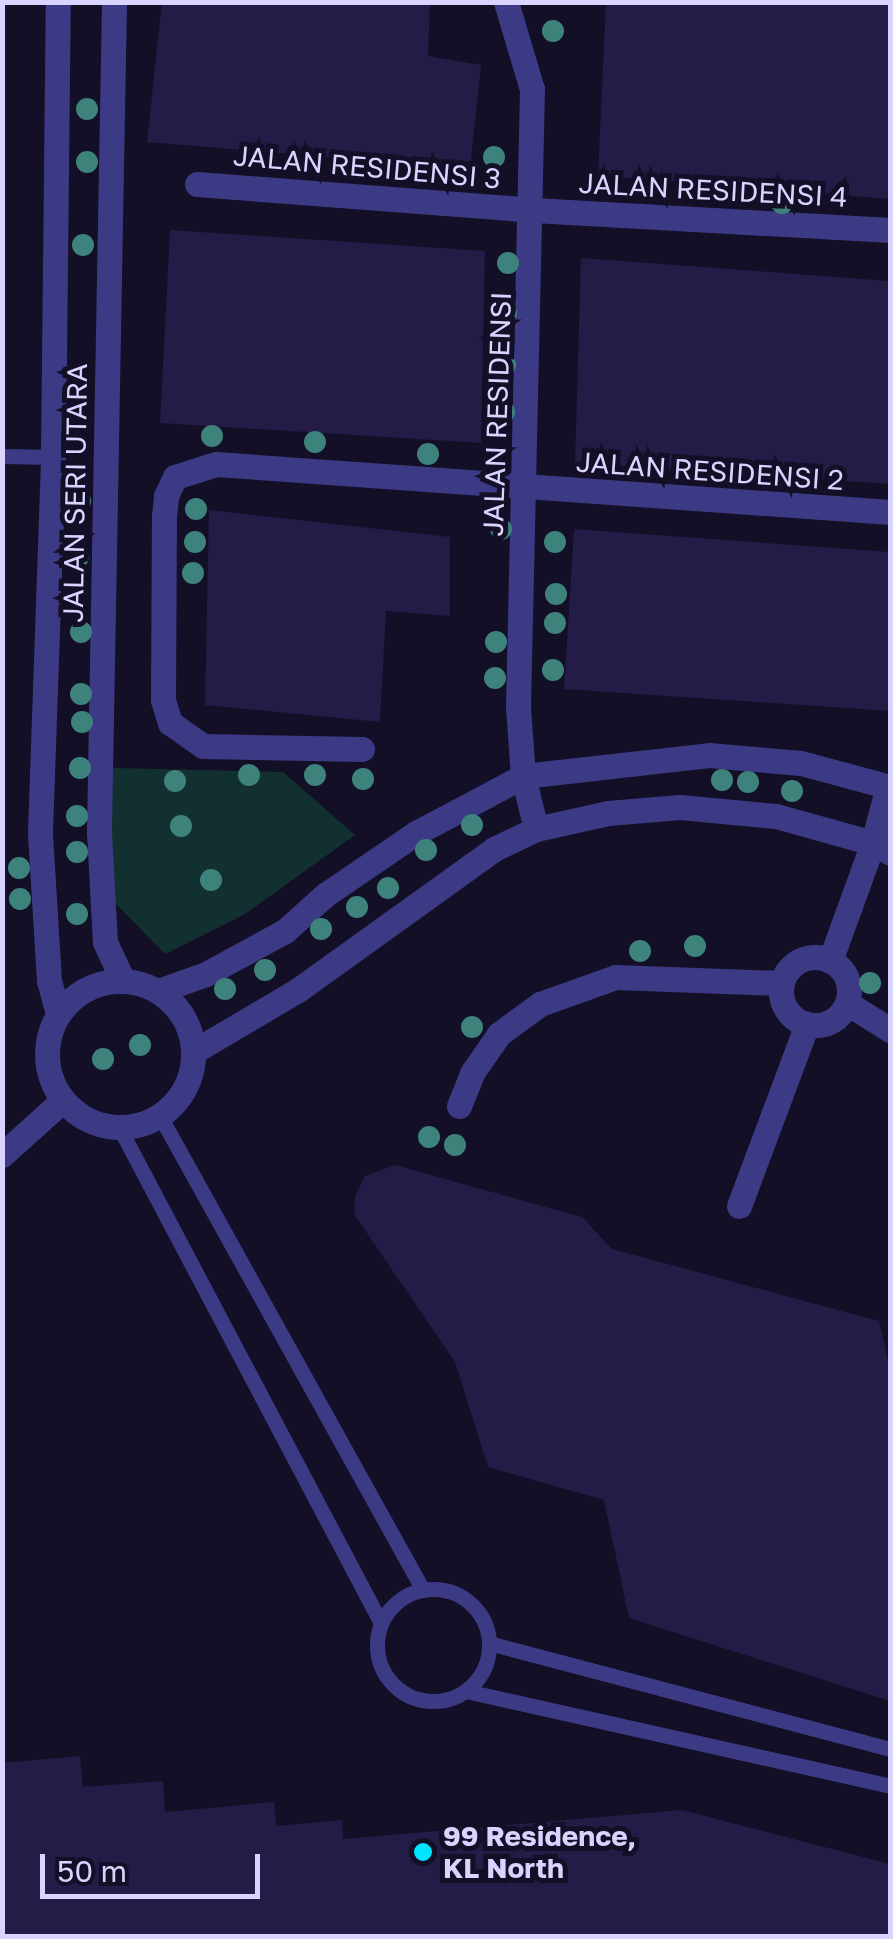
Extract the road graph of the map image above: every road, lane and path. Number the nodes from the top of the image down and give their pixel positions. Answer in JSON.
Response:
{"nodes":[{"id":1,"x":58,"y":2,"type":"edge"},
{"id":2,"x":114,"y":2,"type":"edge"},
{"id":3,"x":506,"y":2,"type":"edge"},
{"id":4,"x":197,"y":184,"type":"dead end"},
{"id":5,"x":532,"y":210,"type":"junction"},
{"id":6,"x":890,"y":230,"type":"edge"},
{"id":7,"x":2,"y":456,"type":"edge"},
{"id":8,"x":53,"y":457,"type":"junction"},
{"id":9,"x":525,"y":490,"type":"junction"},
{"id":10,"x":890,"y":512,"type":"edge"},
{"id":11,"x":362,"y":749,"type":"dead end"},
{"id":12,"x":523,"y":776,"type":"junction"},
{"id":13,"x":889,"y":787,"type":"edge"},
{"id":14,"x":536,"y":829,"type":"junction"},
{"id":15,"x":882,"y":848,"type":"edge"},
{"id":16,"x":830,"y":961,"type":"junction"},
{"id":17,"x":123,"y":981,"type":"junction"},
{"id":18,"x":782,"y":983,"type":"junction"},
{"id":19,"x":158,"y":991,"type":"junction"},
{"id":20,"x":847,"y":1002,"type":"junction"},
{"id":21,"x":58,"y":1014,"type":"junction"},
{"id":22,"x":807,"y":1024,"type":"junction"},
{"id":23,"x":890,"y":1030,"type":"edge"},
{"id":24,"x":194,"y":1052,"type":"junction"},
{"id":25,"x":62,"y":1100,"type":"junction"},
{"id":26,"x":459,"y":1106,"type":"dead end"},
{"id":27,"x":160,"y":1116,"type":"junction"},
{"id":28,"x":119,"y":1128,"type":"junction"},
{"id":29,"x":2,"y":1156,"type":"edge"},
{"id":30,"x":739,"y":1206,"type":"dead end"},
{"id":31,"x":423,"y":1590,"type":"junction"},
{"id":32,"x":381,"y":1623,"type":"junction"},
{"id":33,"x":489,"y":1643,"type":"junction"},
{"id":34,"x":466,"y":1691,"type":"junction"},
{"id":35,"x":890,"y":1749,"type":"edge"},
{"id":36,"x":890,"y":1786,"type":"edge"}],
"edges":[{"from":1,"to":8,"type":"street","name":"JALAN SERI UTARA"},
{"from":2,"to":17,"type":"street","name":"JALAN SERI UTARA"},
{"from":3,"to":5,"type":"street","name":"JALAN RESIDENSI"},
{"from":4,"to":5,"type":"street","name":"JALAN RESIDENSI 3"},
{"from":5,"to":6,"type":"street","name":"JALAN RESIDENSI 4"},
{"from":5,"to":9,"type":"street","name":"JALAN RESIDENSI"},
{"from":7,"to":8,"type":"lane"},
{"from":8,"to":21,"type":"street","name":"JALAN SERI UTARA"},
{"from":9,"to":10,"type":"street","name":"JALAN RESIDENSI 2"},
{"from":9,"to":11,"type":"street","name":"JALAN RESIDENSI 2"},
{"from":9,"to":12,"type":"street","name":"JALAN RESIDENSI"},
{"from":12,"to":13,"type":"street"},
{"from":12,"to":14,"type":"street","name":"JALAN RESIDENSI"},
{"from":12,"to":19,"type":"street"},
{"from":13,"to":15,"type":"street"},
{"from":14,"to":15,"type":"street"},
{"from":14,"to":24,"type":"street"},
{"from":15,"to":16,"type":"street"},
{"from":16,"to":18,"type":"street"},
{"from":16,"to":20,"type":"street"},
{"from":17,"to":19,"type":"street"},
{"from":17,"to":21,"type":"street"},
{"from":18,"to":22,"type":"street"},
{"from":18,"to":26,"type":"street"},
{"from":19,"to":24,"type":"street"},
{"from":20,"to":22,"type":"street"},
{"from":20,"to":23,"type":"street"},
{"from":21,"to":25,"type":"street"},
{"from":22,"to":30,"type":"street"},
{"from":24,"to":27,"type":"street"},
{"from":25,"to":28,"type":"street"},
{"from":25,"to":29,"type":"street"},
{"from":27,"to":28,"type":"street"},
{"from":27,"to":31,"type":"lane"},
{"from":28,"to":32,"type":"lane"},
{"from":31,"to":32,"type":"lane"},
{"from":31,"to":33,"type":"lane"},
{"from":32,"to":34,"type":"lane"},
{"from":33,"to":34,"type":"lane"},
{"from":33,"to":35,"type":"lane"},
{"from":34,"to":36,"type":"lane"}]}
